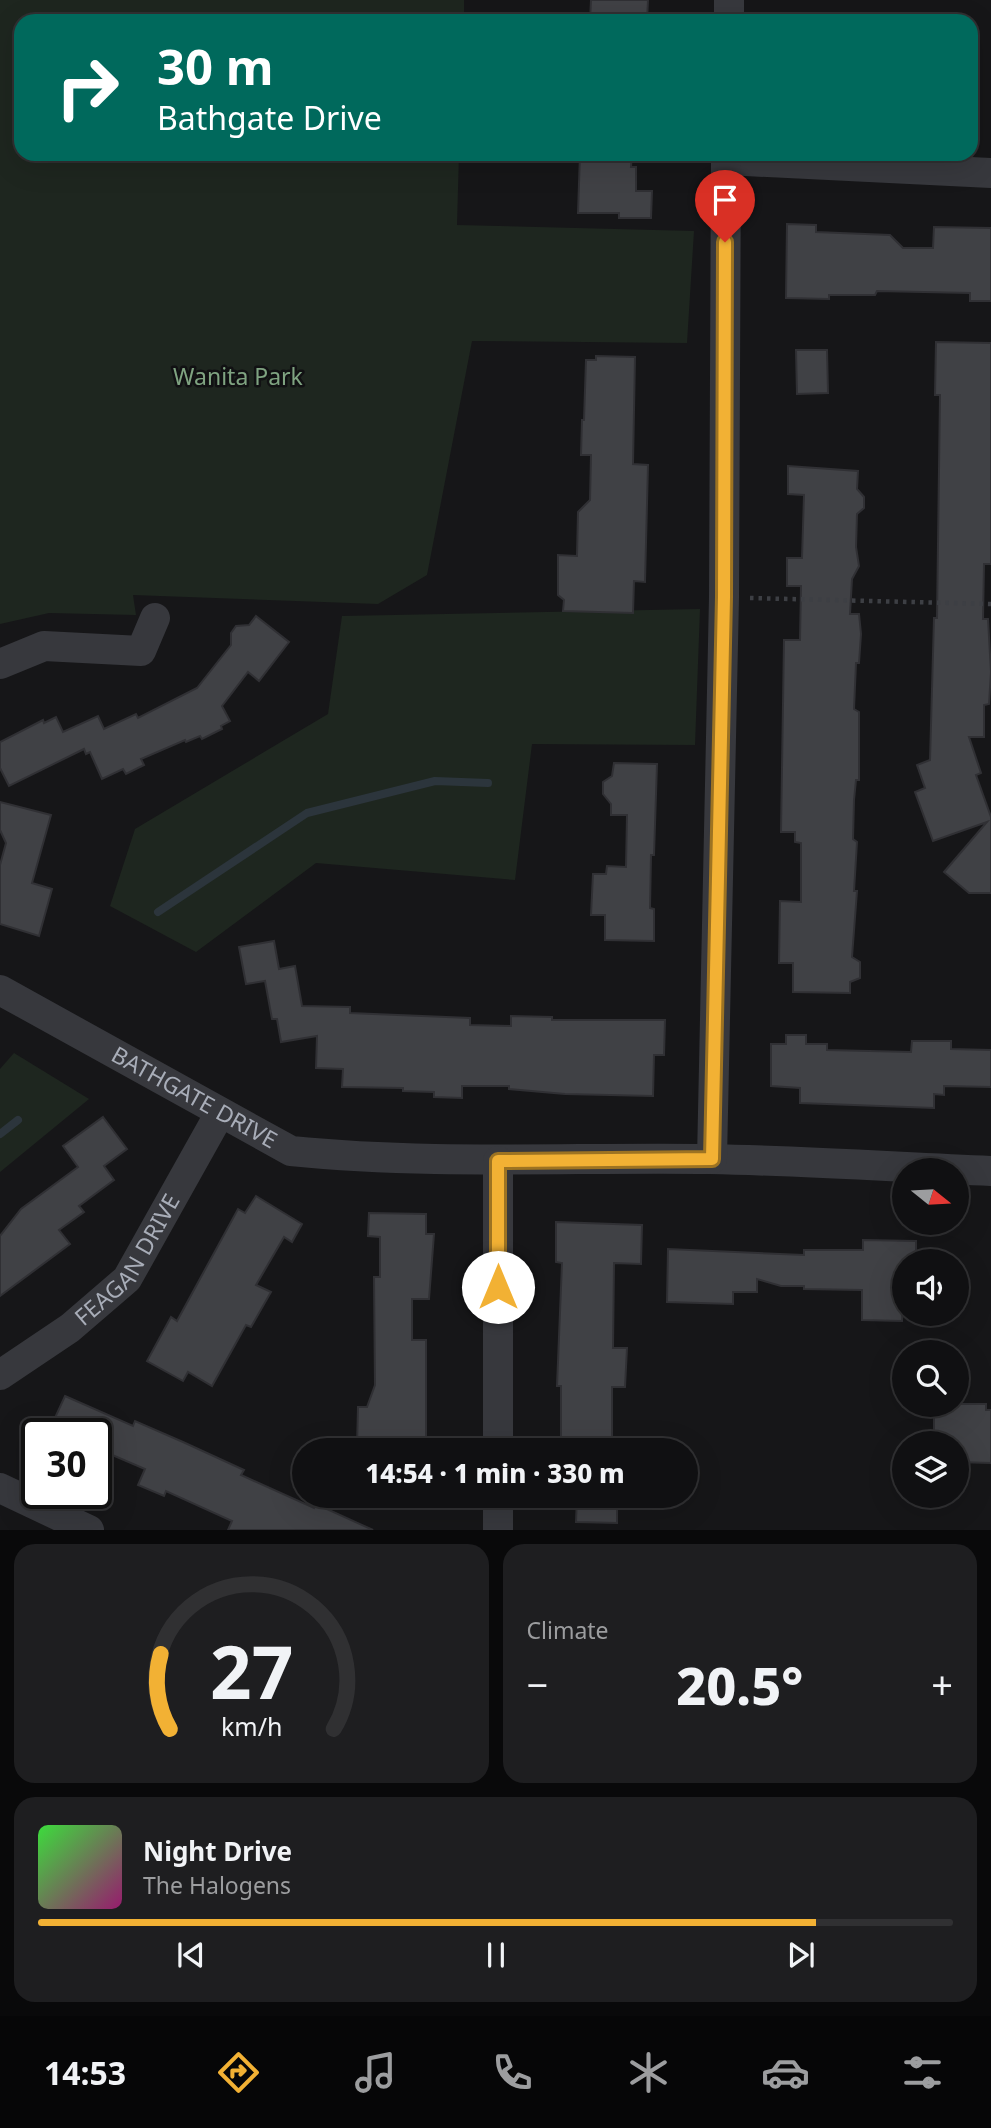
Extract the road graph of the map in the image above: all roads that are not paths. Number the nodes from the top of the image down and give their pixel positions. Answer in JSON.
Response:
{"nodes":[{"id":1,"x":726,"y":161,"type":"edge"},
{"id":2,"x":792,"y":161,"type":"edge"},
{"id":3,"x":991,"y":173,"type":"edge"},
{"id":4,"x":155,"y":618,"type":"dead end"},
{"id":5,"x":0,"y":664,"type":"edge"},
{"id":6,"x":0,"y":990,"type":"edge"},
{"id":7,"x":220,"y":1113,"type":"junction"},
{"id":8,"x":712,"y":1159,"type":"junction"},
{"id":9,"x":498,"y":1161,"type":"junction"},
{"id":10,"x":991,"y":1171,"type":"edge"},
{"id":11,"x":0,"y":1375,"type":"edge"},
{"id":12,"x":498,"y":1438,"type":"edge"},
{"id":13,"x":0,"y":1488,"type":"edge"},
{"id":14,"x":498,"y":1508,"type":"edge"},
{"id":15,"x":89,"y":1530,"type":"edge"},
{"id":16,"x":498,"y":1530,"type":"edge"}],
"edges":[{"from":1,"to":8,"type":"street"},
{"from":2,"to":3,"type":"street"},
{"from":4,"to":5,"type":"street"},
{"from":6,"to":7,"type":"street","name":"BATHGATE DRIVE"},
{"from":7,"to":9,"type":"street","name":"BATHGATE DRIVE"},
{"from":7,"to":11,"type":"street","name":"FEAGAN DRIVE"},
{"from":8,"to":9,"type":"street","name":"BATHGATE DRIVE"},
{"from":8,"to":10,"type":"street","name":"BATHGATE DRIVE"},
{"from":9,"to":12,"type":"street"},
{"from":13,"to":15,"type":"street"},
{"from":14,"to":16,"type":"street"}]}
